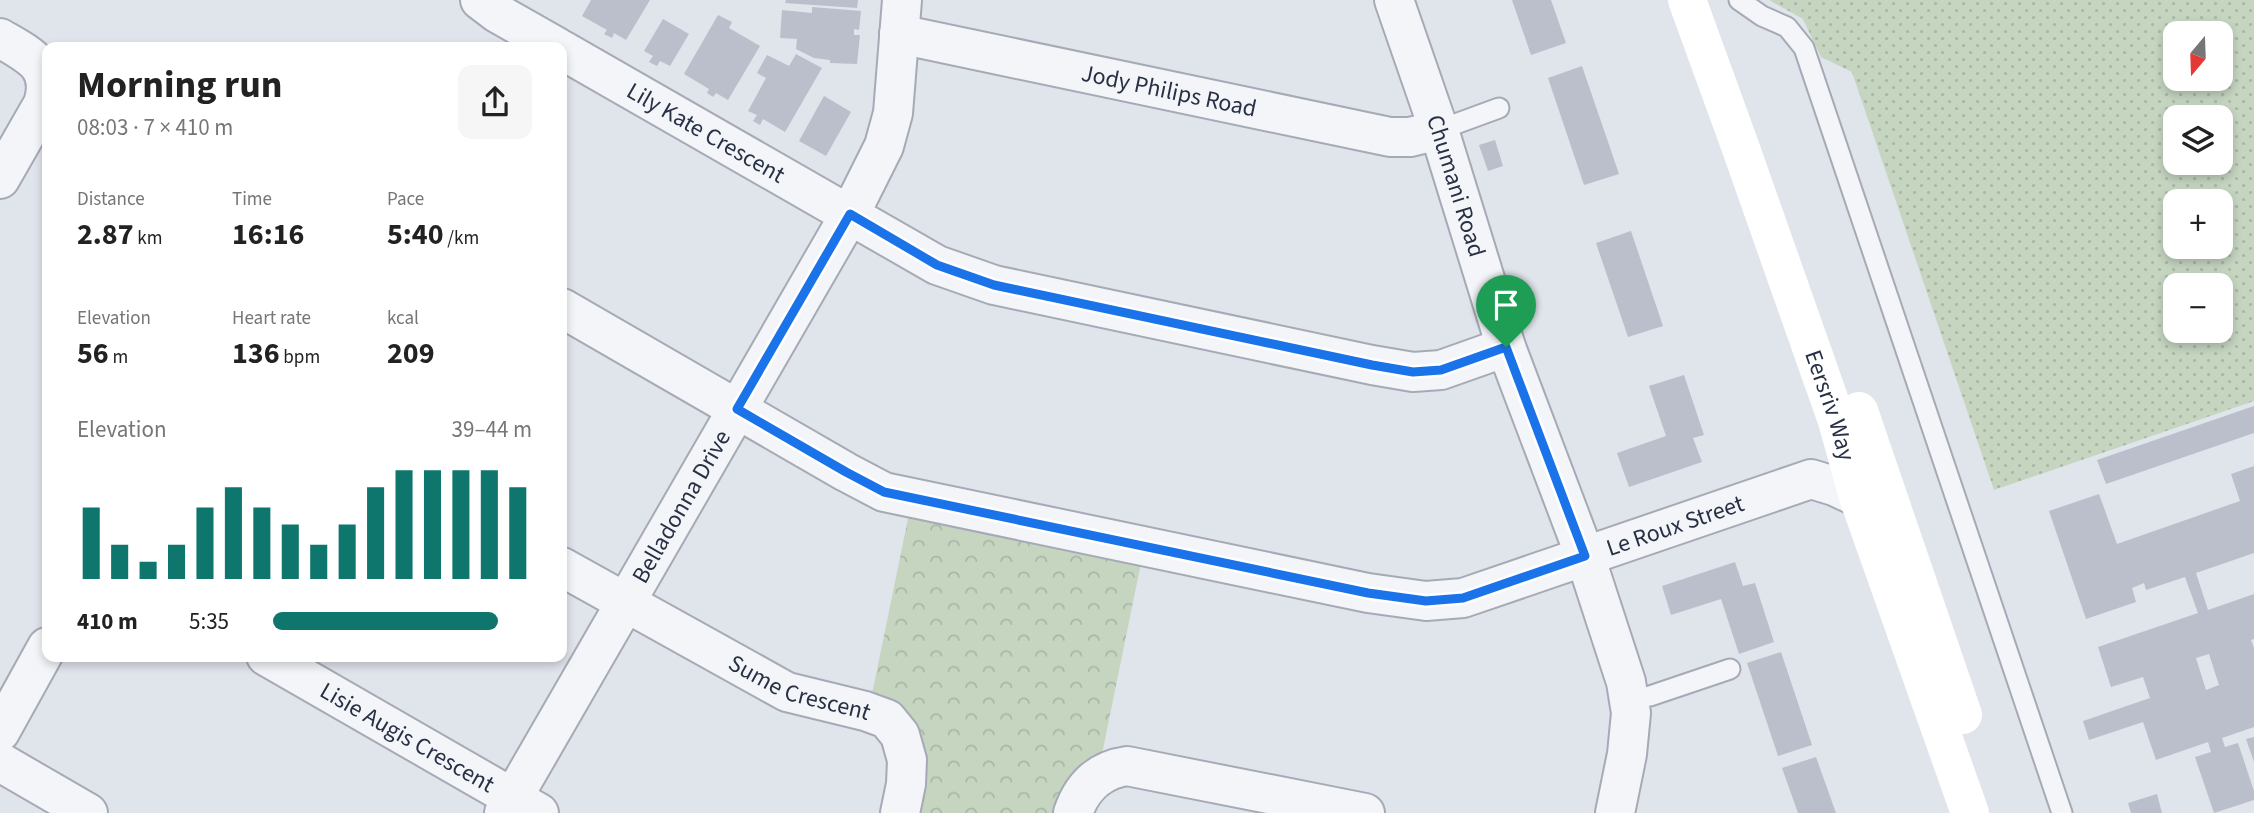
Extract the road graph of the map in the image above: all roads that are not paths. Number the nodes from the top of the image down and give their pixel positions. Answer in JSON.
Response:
{"nodes":[{"id":1,"x":480,"y":0,"type":"edge"},
{"id":2,"x":1394,"y":0,"type":"edge"},
{"id":3,"x":1687,"y":0,"type":"edge"},
{"id":4,"x":1714,"y":0,"type":"edge"},
{"id":5,"x":1739,"y":0,"type":"edge"},
{"id":6,"x":901,"y":17,"type":"edge"},
{"id":7,"x":0,"y":38,"type":"edge"},
{"id":8,"x":548,"y":42,"type":"edge"},
{"id":9,"x":567,"y":53,"type":"edge"},
{"id":10,"x":42,"y":69,"type":"edge"},
{"id":11,"x":42,"y":106,"type":"edge"},
{"id":12,"x":1499,"y":108,"type":"dead end"},
{"id":13,"x":1439,"y":130,"type":"junction"},
{"id":14,"x":0,"y":179,"type":"edge"},
{"id":15,"x":850,"y":214,"type":"junction"},
{"id":16,"x":567,"y":311,"type":"edge"},
{"id":17,"x":1506,"y":347,"type":"junction"},
{"id":18,"x":737,"y":409,"type":"junction"},
{"id":19,"x":1837,"y":421,"type":"junction"},
{"id":20,"x":1811,"y":479,"type":"junction"},
{"id":21,"x":1858,"y":497,"type":"junction"},
{"id":22,"x":1585,"y":556,"type":"junction"},
{"id":23,"x":567,"y":570,"type":"edge"},
{"id":24,"x":625,"y":604,"type":"junction"},
{"id":25,"x":42,"y":656,"type":"edge"},
{"id":26,"x":276,"y":662,"type":"edge"},
{"id":27,"x":1730,"y":669,"type":"dead end"},
{"id":28,"x":1629,"y":700,"type":"junction"},
{"id":29,"x":0,"y":732,"type":"edge"},
{"id":30,"x":0,"y":762,"type":"edge"},
{"id":31,"x":519,"y":808,"type":"edge"},
{"id":32,"x":88,"y":813,"type":"edge"},
{"id":33,"x":900,"y":813,"type":"edge"},
{"id":34,"x":1073,"y":813,"type":"edge"},
{"id":35,"x":1365,"y":813,"type":"edge"},
{"id":36,"x":1615,"y":813,"type":"edge"},
{"id":37,"x":1970,"y":813,"type":"edge"},
{"id":38,"x":1996,"y":813,"type":"edge"},
{"id":39,"x":2062,"y":813,"type":"edge"}],
"edges":[{"from":1,"to":8,"type":"street"},
{"from":2,"to":13,"type":"street","name":"Chumani Road"},
{"from":3,"to":19,"type":"main road","name":"Eersriv Way"},
{"from":4,"to":38,"type":"main road","name":"Eersriv Way"},
{"from":5,"to":39,"type":"lane"},
{"from":6,"to":13,"type":"street","name":"Jody Philips Road"},
{"from":6,"to":15,"type":"street","name":"Belladonna Drive"},
{"from":7,"to":10,"type":"street"},
{"from":9,"to":15,"type":"street","name":"Lily Kate Crescent"},
{"from":11,"to":14,"type":"street"},
{"from":12,"to":13,"type":"lane"},
{"from":13,"to":17,"type":"street","name":"Chumani Road"},
{"from":15,"to":17,"type":"street","name":"Lily Kate Crescent"},
{"from":15,"to":18,"type":"street","name":"Belladonna Drive"},
{"from":16,"to":18,"type":"street","name":"Le Roux Street"},
{"from":17,"to":22,"type":"street","name":"Chumani Road"},
{"from":18,"to":22,"type":"street","name":"Le Roux Street"},
{"from":18,"to":24,"type":"street","name":"Belladonna Drive"},
{"from":19,"to":20,"type":"street"},
{"from":19,"to":21,"type":"main road","name":"Eersriv Way"},
{"from":20,"to":21,"type":"street"},
{"from":20,"to":22,"type":"street","name":"Le Roux Street"},
{"from":21,"to":37,"type":"main road","name":"Eersriv Way"},
{"from":22,"to":28,"type":"street","name":"Chumani Road"},
{"from":23,"to":24,"type":"street","name":"Sume Crescent"},
{"from":24,"to":31,"type":"street","name":"Belladonna Drive"},
{"from":24,"to":33,"type":"street","name":"Sume Crescent"},
{"from":25,"to":29,"type":"street"},
{"from":26,"to":31,"type":"street","name":"Lisie Augis Crescent"},
{"from":27,"to":28,"type":"lane"},
{"from":28,"to":36,"type":"street","name":"Chumani Road"},
{"from":30,"to":32,"type":"street"},
{"from":34,"to":35,"type":"street"}]}
